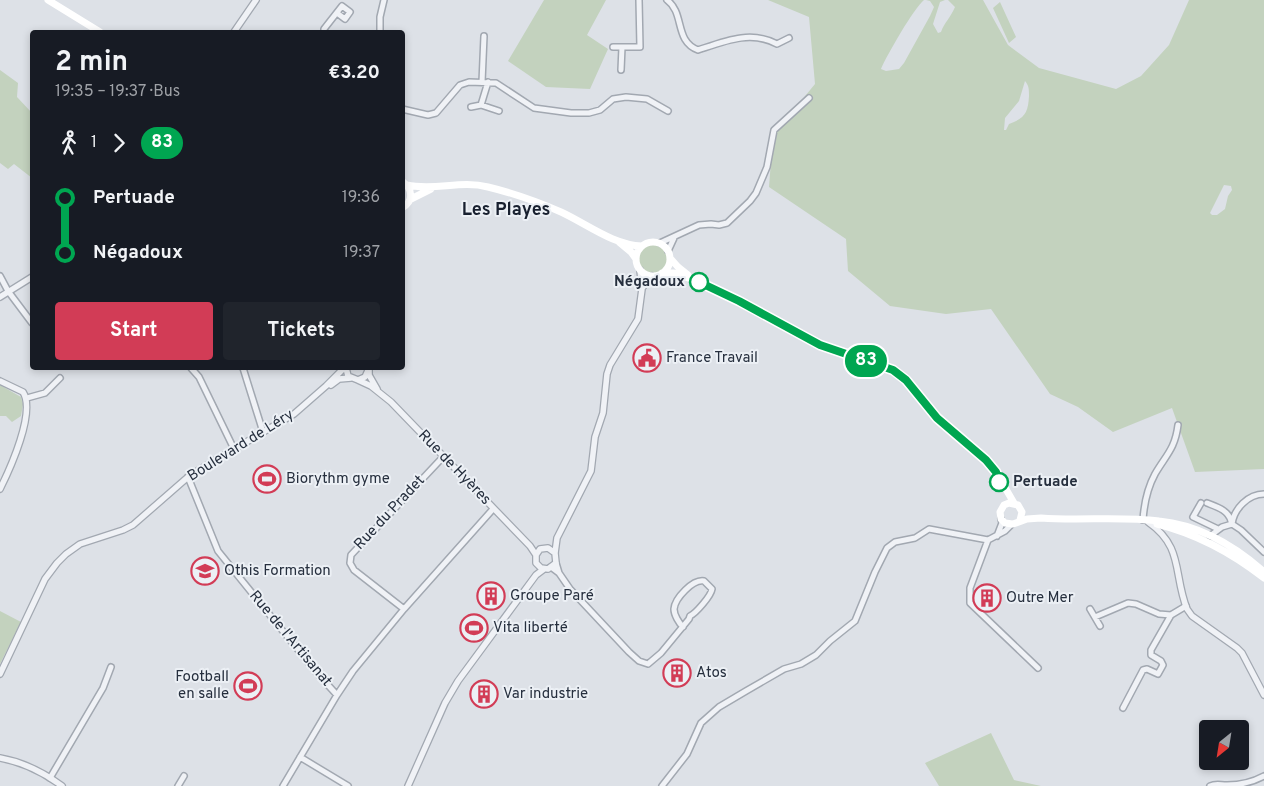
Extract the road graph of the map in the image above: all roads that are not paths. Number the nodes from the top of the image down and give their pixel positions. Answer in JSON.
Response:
{"nodes":[{"id":1,"x":48,"y":0,"type":"edge"},
{"id":2,"x":256,"y":0,"type":"edge"},
{"id":3,"x":384,"y":0,"type":"edge"},
{"id":4,"x":639,"y":0,"type":"edge"},
{"id":5,"x":667,"y":0,"type":"edge"},
{"id":6,"x":336,"y":13,"type":"dead end"},
{"id":7,"x":97,"y":30,"type":"edge"},
{"id":8,"x":235,"y":30,"type":"edge"},
{"id":9,"x":324,"y":30,"type":"edge"},
{"id":10,"x":380,"y":30,"type":"edge"},
{"id":11,"x":484,"y":36,"type":"dead end"},
{"id":12,"x":789,"y":38,"type":"dead end"},
{"id":13,"x":613,"y":47,"type":"dead end"},
{"id":14,"x":622,"y":47,"type":"junction"},
{"id":15,"x":621,"y":70,"type":"dead end"},
{"id":16,"x":482,"y":82,"type":"junction"},
{"id":17,"x":488,"y":82,"type":"junction"},
{"id":18,"x":809,"y":98,"type":"dead end"},
{"id":19,"x":481,"y":105,"type":"junction"},
{"id":20,"x":471,"y":107,"type":"dead end"},
{"id":21,"x":405,"y":110,"type":"edge"},
{"id":22,"x":668,"y":111,"type":"dead end"},
{"id":23,"x":499,"y":112,"type":"dead end"},
{"id":24,"x":405,"y":183,"type":"edge"},
{"id":25,"x":438,"y":187,"type":"junction"},
{"id":26,"x":411,"y":199,"type":"junction"},
{"id":27,"x":405,"y":206,"type":"edge"},
{"id":28,"x":675,"y":236,"type":"junction"},
{"id":29,"x":614,"y":239,"type":"junction"},
{"id":30,"x":660,"y":243,"type":"junction"},
{"id":31,"x":642,"y":246,"type":"junction"},
{"id":32,"x":669,"y":254,"type":"junction"},
{"id":33,"x":636,"y":259,"type":"junction"},
{"id":34,"x":640,"y":270,"type":"junction"},
{"id":35,"x":662,"y":273,"type":"junction"},
{"id":36,"x":0,"y":276,"type":"edge"},
{"id":37,"x":652,"y":276,"type":"junction"},
{"id":38,"x":30,"y":278,"type":"edge"},
{"id":39,"x":694,"y":280,"type":"junction"},
{"id":40,"x":642,"y":289,"type":"junction"},
{"id":41,"x":8,"y":291,"type":"junction"},
{"id":42,"x":0,"y":296,"type":"edge"},
{"id":43,"x":30,"y":321,"type":"edge"},
{"id":44,"x":193,"y":370,"type":"edge"},
{"id":45,"x":245,"y":370,"type":"edge"},
{"id":46,"x":343,"y":370,"type":"edge"},
{"id":47,"x":345,"y":370,"type":"edge"},
{"id":48,"x":368,"y":370,"type":"edge"},
{"id":49,"x":369,"y":370,"type":"edge"},
{"id":50,"x":60,"y":378,"type":"dead end"},
{"id":51,"x":351,"y":378,"type":"junction"},
{"id":52,"x":358,"y":380,"type":"junction"},
{"id":53,"x":0,"y":381,"type":"edge"},
{"id":54,"x":326,"y":386,"type":"junction"},
{"id":55,"x":378,"y":391,"type":"junction"},
{"id":56,"x":27,"y":398,"type":"junction"},
{"id":57,"x":1178,"y":425,"type":"dead end"},
{"id":58,"x":263,"y":432,"type":"junction"},
{"id":59,"x":234,"y":449,"type":"junction"},
{"id":60,"x":443,"y":457,"type":"junction"},
{"id":61,"x":996,"y":472,"type":"junction"},
{"id":62,"x":188,"y":477,"type":"junction"},
{"id":63,"x":0,"y":490,"type":"edge"},
{"id":64,"x":1264,"y":494,"type":"edge"},
{"id":65,"x":1014,"y":503,"type":"junction"},
{"id":66,"x":1004,"y":505,"type":"junction"},
{"id":67,"x":493,"y":509,"type":"junction"},
{"id":68,"x":1021,"y":510,"type":"junction"},
{"id":69,"x":1001,"y":519,"type":"junction"},
{"id":70,"x":1107,"y":519,"type":"junction"},
{"id":71,"x":1020,"y":520,"type":"junction"},
{"id":72,"x":1144,"y":521,"type":"junction"},
{"id":73,"x":1232,"y":524,"type":"junction"},
{"id":74,"x":1011,"y":525,"type":"junction"},
{"id":75,"x":1218,"y":529,"type":"junction"},
{"id":76,"x":997,"y":536,"type":"junction"},
{"id":77,"x":1210,"y":536,"type":"junction"},
{"id":78,"x":558,"y":538,"type":"junction"},
{"id":79,"x":988,"y":540,"type":"junction"},
{"id":80,"x":548,"y":548,"type":"junction"},
{"id":81,"x":538,"y":552,"type":"junction"},
{"id":82,"x":555,"y":552,"type":"junction"},
{"id":83,"x":1264,"y":552,"type":"edge"},
{"id":84,"x":553,"y":565,"type":"junction"},
{"id":85,"x":541,"y":567,"type":"junction"},
{"id":86,"x":1264,"y":572,"type":"edge"},
{"id":87,"x":1264,"y":578,"type":"edge"},
{"id":88,"x":1186,"y":606,"type":"junction"},
{"id":89,"x":404,"y":609,"type":"junction"},
{"id":90,"x":1090,"y":609,"type":"dead end"},
{"id":91,"x":1171,"y":615,"type":"junction"},
{"id":92,"x":1095,"y":616,"type":"junction"},
{"id":93,"x":1100,"y":626,"type":"dead end"},
{"id":94,"x":683,"y":627,"type":"junction"},
{"id":95,"x":111,"y":667,"type":"dead end"},
{"id":96,"x":1038,"y":668,"type":"dead end"},
{"id":97,"x":0,"y":674,"type":"edge"},
{"id":98,"x":337,"y":695,"type":"junction"},
{"id":99,"x":1264,"y":695,"type":"edge"},
{"id":100,"x":1123,"y":708,"type":"dead end"},
{"id":101,"x":300,"y":757,"type":"junction"},
{"id":102,"x":0,"y":758,"type":"edge"},
{"id":103,"x":184,"y":776,"type":"dead end"},
{"id":104,"x":1264,"y":776,"type":"edge"},
{"id":105,"x":50,"y":778,"type":"junction"},
{"id":106,"x":62,"y":786,"type":"edge"},
{"id":107,"x":178,"y":786,"type":"edge"},
{"id":108,"x":283,"y":786,"type":"edge"},
{"id":109,"x":348,"y":786,"type":"edge"},
{"id":110,"x":408,"y":786,"type":"edge"},
{"id":111,"x":662,"y":786,"type":"edge"},
{"id":112,"x":1210,"y":786,"type":"edge"}],
"edges":[{"from":1,"to":7,"type":"main road"},
{"from":2,"to":8,"type":"street"},
{"from":3,"to":10,"type":"street"},
{"from":4,"to":14,"type":"street"},
{"from":5,"to":12,"type":"street"},
{"from":6,"to":9,"type":"street"},
{"from":11,"to":16,"type":"street"},
{"from":13,"to":14,"type":"street"},
{"from":14,"to":15,"type":"street"},
{"from":16,"to":17,"type":"street"},
{"from":16,"to":21,"type":"street"},
{"from":17,"to":19,"type":"street"},
{"from":17,"to":22,"type":"street"},
{"from":18,"to":28,"type":"street"},
{"from":19,"to":20,"type":"street"},
{"from":19,"to":23,"type":"street"},
{"from":24,"to":25,"type":"main road"},
{"from":24,"to":26,"type":"main road"},
{"from":25,"to":26,"type":"main road"},
{"from":25,"to":29,"type":"main road"},
{"from":26,"to":27,"type":"main road"},
{"from":28,"to":30,"type":"street"},
{"from":28,"to":32,"type":"street"},
{"from":29,"to":31,"type":"main road"},
{"from":29,"to":33,"type":"main road"},
{"from":30,"to":31,"type":"main road"},
{"from":30,"to":32,"type":"main road"},
{"from":31,"to":33,"type":"main road"},
{"from":32,"to":35,"type":"main road"},
{"from":32,"to":39,"type":"main road"},
{"from":33,"to":34,"type":"main road"},
{"from":34,"to":37,"type":"main road"},
{"from":34,"to":40,"type":"street"},
{"from":35,"to":37,"type":"main road"},
{"from":35,"to":39,"type":"main road"},
{"from":36,"to":41,"type":"street"},
{"from":37,"to":40,"type":"street"},
{"from":38,"to":41,"type":"street"},
{"from":39,"to":61,"type":"main road"},
{"from":40,"to":78,"type":"street"},
{"from":41,"to":42,"type":"street"},
{"from":41,"to":43,"type":"street"},
{"from":44,"to":59,"type":"street"},
{"from":45,"to":58,"type":"street"},
{"from":46,"to":54,"type":"street","name":"Boulevard de Léry"},
{"from":47,"to":51,"type":"street"},
{"from":48,"to":52,"type":"street"},
{"from":49,"to":55,"type":"street","name":"Rue de Hyères"},
{"from":50,"to":56,"type":"street"},
{"from":51,"to":52,"type":"street","name":"Rue de Hyères"},
{"from":51,"to":54,"type":"street","name":"Boulevard de Léry"},
{"from":52,"to":55,"type":"street","name":"Rue de Hyères"},
{"from":53,"to":56,"type":"street"},
{"from":54,"to":58,"type":"street","name":"Boulevard de Léry"},
{"from":55,"to":60,"type":"street","name":"Rue de Hyères"},
{"from":56,"to":63,"type":"street"},
{"from":57,"to":72,"type":"street"},
{"from":58,"to":59,"type":"street","name":"Boulevard de Léry"},
{"from":59,"to":62,"type":"street","name":"Boulevard de Léry"},
{"from":60,"to":67,"type":"street","name":"Rue de Hyères"},
{"from":60,"to":89,"type":"street","name":"Rue du Pradet"},
{"from":61,"to":65,"type":"main road"},
{"from":61,"to":66,"type":"main road"},
{"from":62,"to":97,"type":"street","name":"Boulevard de Léry"},
{"from":62,"to":98,"type":"street","name":"Rue de l'Artisanat"},
{"from":64,"to":73,"type":"street"},
{"from":65,"to":66,"type":"main road"},
{"from":65,"to":68,"type":"main road"},
{"from":66,"to":69,"type":"main road"},
{"from":67,"to":81,"type":"street","name":"Rue de Hyères"},
{"from":67,"to":89,"type":"street"},
{"from":68,"to":70,"type":"main road"},
{"from":68,"to":71,"type":"main road"},
{"from":69,"to":74,"type":"main road"},
{"from":69,"to":76,"type":"street"},
{"from":70,"to":71,"type":"main road"},
{"from":70,"to":72,"type":"main road"},
{"from":71,"to":74,"type":"main road"},
{"from":72,"to":77,"type":"main road"},
{"from":72,"to":87,"type":"main road"},
{"from":72,"to":88,"type":"street"},
{"from":73,"to":75,"type":"street"},
{"from":73,"to":75,"type":"street"},
{"from":73,"to":83,"type":"street"},
{"from":74,"to":76,"type":"street"},
{"from":75,"to":77,"type":"street"},
{"from":76,"to":79,"type":"street"},
{"from":77,"to":86,"type":"main road"},
{"from":78,"to":80,"type":"street"},
{"from":78,"to":82,"type":"street"},
{"from":79,"to":96,"type":"street"},
{"from":79,"to":111,"type":"street"},
{"from":80,"to":81,"type":"street"},
{"from":80,"to":82,"type":"street"},
{"from":81,"to":85,"type":"street"},
{"from":82,"to":84,"type":"street"},
{"from":84,"to":85,"type":"street"},
{"from":84,"to":94,"type":"street"},
{"from":85,"to":110,"type":"street"},
{"from":88,"to":91,"type":"street"},
{"from":88,"to":99,"type":"street"},
{"from":89,"to":98,"type":"street"},
{"from":90,"to":92,"type":"street"},
{"from":91,"to":92,"type":"street"},
{"from":91,"to":100,"type":"street"},
{"from":92,"to":93,"type":"street"},
{"from":94,"to":94,"type":"street"},
{"from":95,"to":105,"type":"street"},
{"from":98,"to":101,"type":"street"},
{"from":101,"to":108,"type":"street"},
{"from":101,"to":109,"type":"street"},
{"from":102,"to":105,"type":"street"},
{"from":103,"to":107,"type":"street"},
{"from":104,"to":112,"type":"street"},
{"from":105,"to":106,"type":"street"}]}
